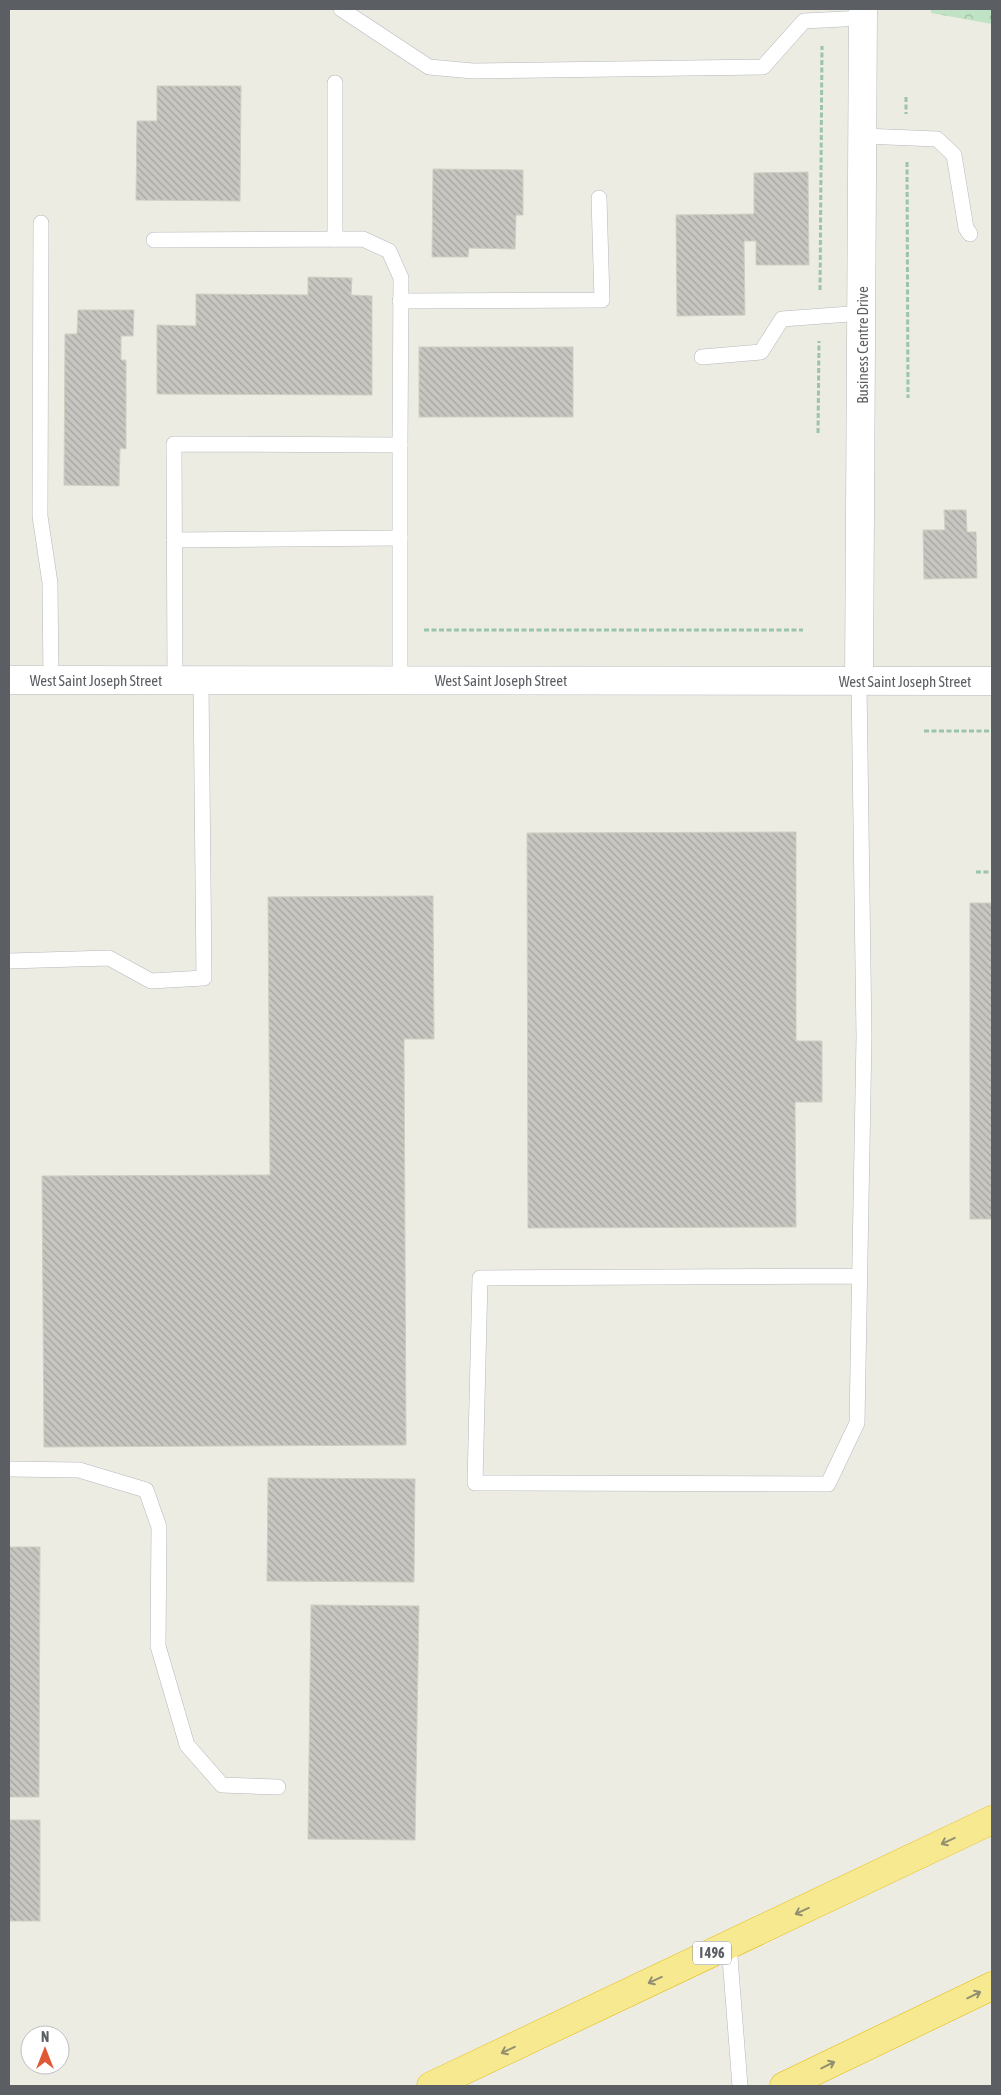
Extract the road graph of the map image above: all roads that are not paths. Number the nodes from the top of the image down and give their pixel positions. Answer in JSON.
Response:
{"nodes":[{"id":1,"x":341,"y":9,"type":"edge"},
{"id":2,"x":863,"y":13,"type":"edge"},
{"id":3,"x":336,"y":83,"type":"dead end"},
{"id":4,"x":863,"y":136,"type":"junction"},
{"id":5,"x":599,"y":198,"type":"dead end"},
{"id":6,"x":41,"y":223,"type":"dead end"},
{"id":7,"x":970,"y":234,"type":"dead end"},
{"id":8,"x":336,"y":239,"type":"junction"},
{"id":9,"x":154,"y":240,"type":"dead end"},
{"id":10,"x":400,"y":302,"type":"junction"},
{"id":11,"x":863,"y":313,"type":"junction"},
{"id":12,"x":702,"y":357,"type":"dead end"},
{"id":13,"x":400,"y":445,"type":"junction"},
{"id":14,"x":400,"y":538,"type":"junction"},
{"id":15,"x":174,"y":540,"type":"junction"},
{"id":16,"x":9,"y":680,"type":"edge"},
{"id":17,"x":50,"y":680,"type":"junction"},
{"id":18,"x":188,"y":680,"type":"junction"},
{"id":19,"x":400,"y":681,"type":"junction"},
{"id":20,"x":992,"y":681,"type":"edge"},
{"id":21,"x":859,"y":682,"type":"junction"},
{"id":22,"x":9,"y":961,"type":"edge"},
{"id":23,"x":859,"y":1276,"type":"junction"},
{"id":24,"x":9,"y":1469,"type":"edge"},
{"id":25,"x":278,"y":1787,"type":"dead end"},
{"id":26,"x":992,"y":1820,"type":"edge"},
{"id":27,"x":729,"y":1945,"type":"junction"},
{"id":28,"x":992,"y":1986,"type":"edge"},
{"id":29,"x":431,"y":2086,"type":"edge"},
{"id":30,"x":740,"y":2086,"type":"edge"},
{"id":31,"x":784,"y":2086,"type":"edge"}],
"edges":[{"from":1,"to":2,"type":"lane"},
{"from":2,"to":4,"type":"street","name":"Business Centre Drive"},
{"from":3,"to":8,"type":"lane"},
{"from":4,"to":7,"type":"lane"},
{"from":4,"to":11,"type":"street","name":"Business Centre Drive"},
{"from":5,"to":10,"type":"lane"},
{"from":6,"to":17,"type":"lane"},
{"from":8,"to":9,"type":"lane"},
{"from":8,"to":10,"type":"lane"},
{"from":10,"to":13,"type":"lane"},
{"from":11,"to":12,"type":"lane"},
{"from":11,"to":21,"type":"street","name":"Business Centre Drive"},
{"from":13,"to":14,"type":"lane"},
{"from":13,"to":15,"type":"lane"},
{"from":14,"to":15,"type":"lane"},
{"from":14,"to":19,"type":"lane"},
{"from":15,"to":18,"type":"lane"},
{"from":16,"to":17,"type":"street","name":"West Saint Joseph Street"},
{"from":17,"to":18,"type":"street","name":"West Saint Joseph Street"},
{"from":18,"to":19,"type":"street","name":"West Saint Joseph Street"},
{"from":18,"to":22,"type":"lane"},
{"from":19,"to":21,"type":"street","name":"West Saint Joseph Street"},
{"from":20,"to":21,"type":"street","name":"West Saint Joseph Street"},
{"from":21,"to":23,"type":"lane"},
{"from":23,"to":23,"type":"lane"},
{"from":24,"to":25,"type":"lane"},
{"from":26,"to":27,"type":"highway","number":"I 496","one_way":true},
{"from":27,"to":29,"type":"highway","number":"I 496","one_way":true},
{"from":27,"to":30,"type":"lane"},
{"from":31,"to":28,"type":"highway","one_way":true}]}
